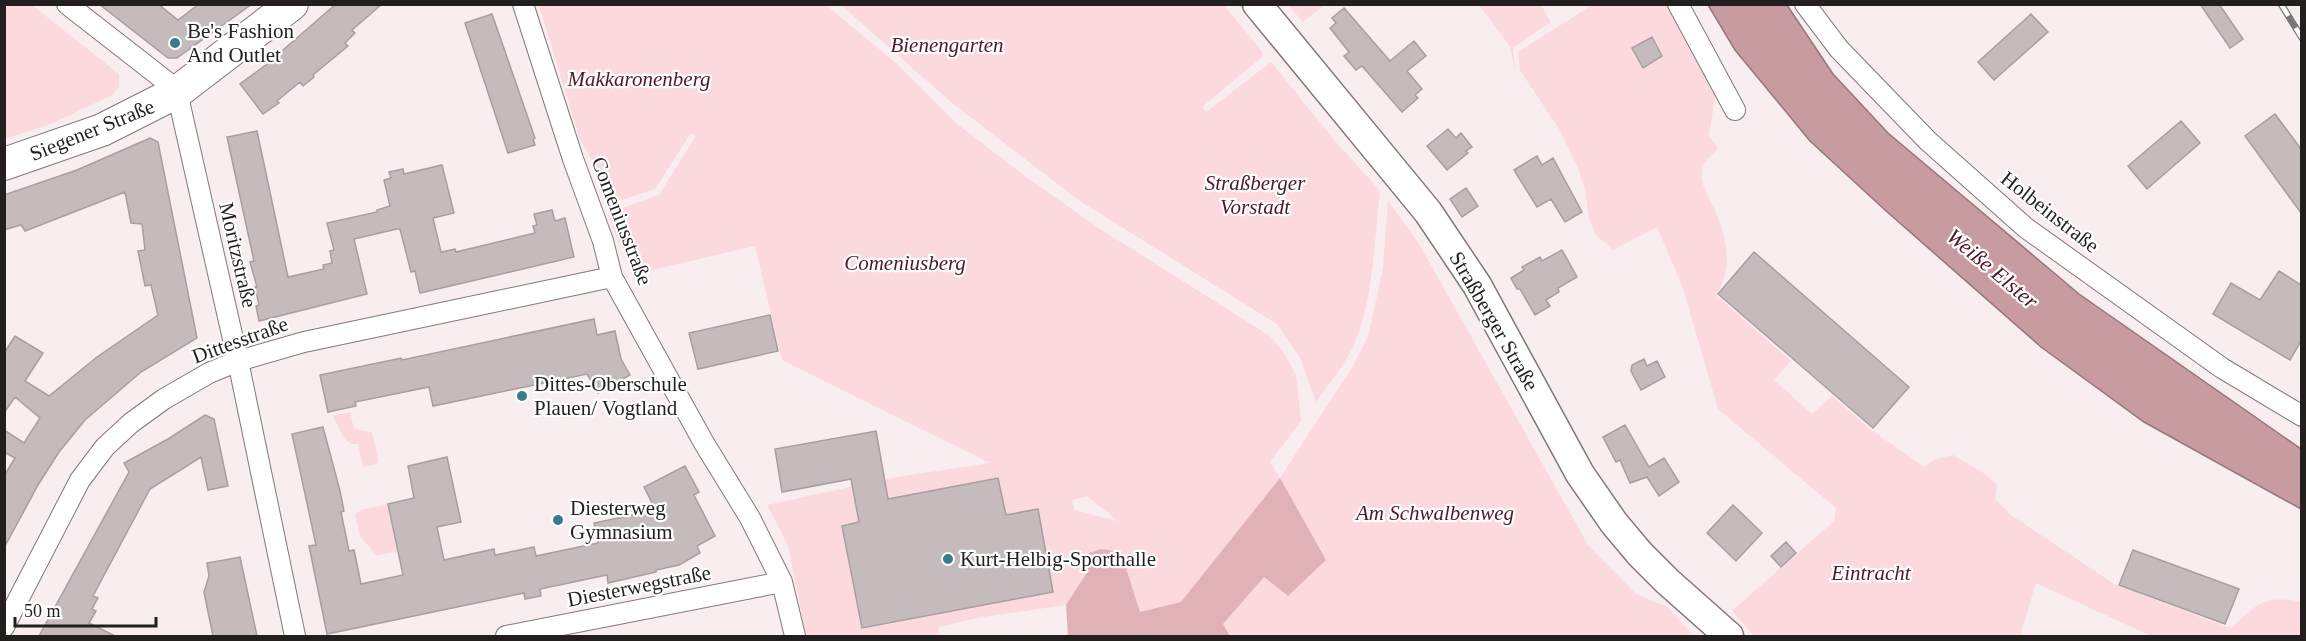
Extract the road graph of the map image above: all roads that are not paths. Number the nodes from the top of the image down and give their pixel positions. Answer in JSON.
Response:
{"nodes":[{"id":1,"x":67,"y":4,"type":"edge"},
{"id":2,"x":292,"y":4,"type":"edge"},
{"id":3,"x":523,"y":4,"type":"edge"},
{"id":4,"x":1257,"y":4,"type":"edge"},
{"id":5,"x":1678,"y":4,"type":"edge"},
{"id":6,"x":1805,"y":4,"type":"edge"},
{"id":7,"x":177,"y":92,"type":"junction"},
{"id":8,"x":1735,"y":111,"type":"dead end"},
{"id":9,"x":4,"y":164,"type":"edge"},
{"id":10,"x":612,"y":277,"type":"junction"},
{"id":11,"x":238,"y":361,"type":"junction"},
{"id":12,"x":2301,"y":416,"type":"edge"},
{"id":13,"x":782,"y":582,"type":"junction"},
{"id":14,"x":4,"y":627,"type":"edge"},
{"id":15,"x":295,"y":636,"type":"edge"},
{"id":16,"x":506,"y":636,"type":"edge"},
{"id":17,"x":795,"y":636,"type":"edge"},
{"id":18,"x":1730,"y":636,"type":"edge"}],
"edges":[{"from":1,"to":7,"type":"street"},
{"from":2,"to":7,"type":"main road","name":"Siegener Straße"},
{"from":3,"to":10,"type":"street","name":"Comeniusstraße"},
{"from":4,"to":18,"type":"main road","name":"Straßberger Straße"},
{"from":5,"to":8,"type":"street"},
{"from":6,"to":12,"type":"street","name":"Holbeinstraße"},
{"from":7,"to":9,"type":"main road","name":"Siegener Straße"},
{"from":7,"to":11,"type":"street","name":"Moritzstraße"},
{"from":10,"to":11,"type":"street","name":"Dittesstraße"},
{"from":10,"to":13,"type":"street","name":"Comeniusstraße"},
{"from":11,"to":14,"type":"street","name":"Dittesstraße"},
{"from":11,"to":15,"type":"street","name":"Moritzstraße"},
{"from":13,"to":16,"type":"street","name":"Diesterwegstraße"},
{"from":13,"to":17,"type":"street","name":"Comeniusstraße"}]}
